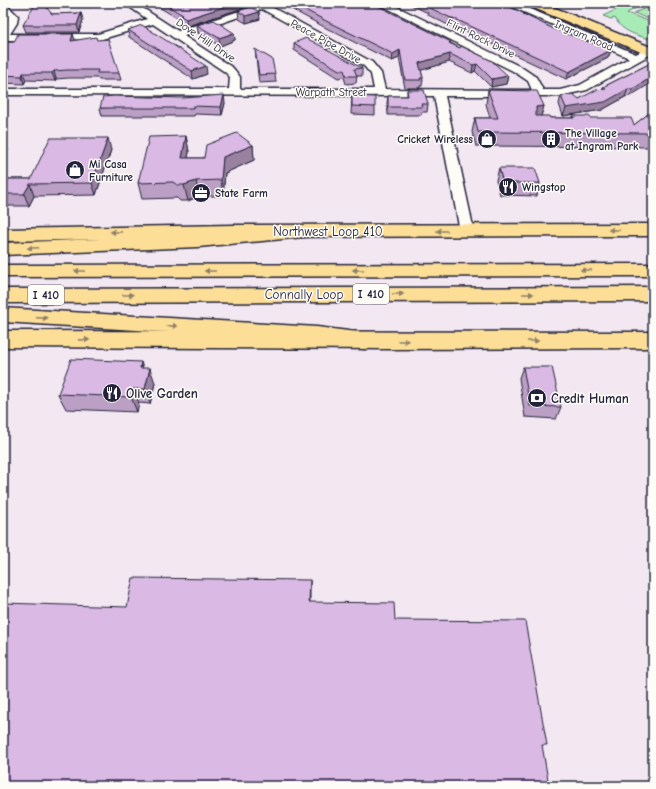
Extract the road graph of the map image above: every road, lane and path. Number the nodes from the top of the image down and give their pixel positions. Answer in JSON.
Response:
{"nodes":[{"id":1,"x":129,"y":3,"type":"edge"},
{"id":2,"x":382,"y":3,"type":"edge"},
{"id":3,"x":508,"y":3,"type":"edge"},
{"id":4,"x":533,"y":3,"type":"edge"},
{"id":5,"x":264,"y":4,"type":"edge"},
{"id":6,"x":3,"y":6,"type":"edge"},
{"id":7,"x":155,"y":20,"type":"junction"},
{"id":8,"x":176,"y":35,"type":"junction"},
{"id":9,"x":3,"y":37,"type":"edge"},
{"id":10,"x":651,"y":52,"type":"edge"},
{"id":11,"x":637,"y":58,"type":"junction"},
{"id":12,"x":3,"y":92,"type":"edge"},
{"id":13,"x":234,"y":92,"type":"junction"},
{"id":14,"x":380,"y":92,"type":"junction"},
{"id":15,"x":439,"y":92,"type":"junction"},
{"id":16,"x":539,"y":93,"type":"junction"},
{"id":17,"x":467,"y":230,"type":"junction"},
{"id":18,"x":653,"y":230,"type":"edge"},
{"id":19,"x":320,"y":231,"type":"junction"},
{"id":20,"x":3,"y":235,"type":"edge"},
{"id":21,"x":3,"y":249,"type":"edge"},
{"id":22,"x":653,"y":270,"type":"edge"},
{"id":23,"x":3,"y":271,"type":"edge"},
{"id":24,"x":653,"y":294,"type":"edge"},
{"id":25,"x":3,"y":296,"type":"edge"},
{"id":26,"x":3,"y":315,"type":"edge"},
{"id":27,"x":3,"y":339,"type":"edge"},
{"id":28,"x":653,"y":340,"type":"edge"},
{"id":29,"x":364,"y":341,"type":"junction"}],
"edges":[{"from":1,"to":7,"type":"street","name":"Dove Hill Drive"},
{"from":2,"to":16,"type":"street","name":"Flint Rock Drive"},
{"from":3,"to":11,"type":"street","name":"Ingram Road"},
{"from":4,"to":10,"type":"main road","name":"Ingram Road"},
{"from":5,"to":8,"type":"street"},
{"from":5,"to":14,"type":"street","name":"Peace Pipe Drive"},
{"from":6,"to":9,"type":"street"},
{"from":7,"to":8,"type":"street","name":"Dove Hill Drive"},
{"from":7,"to":9,"type":"street"},
{"from":8,"to":13,"type":"street","name":"Dove Hill Drive"},
{"from":10,"to":11,"type":"street","name":"Warpath Street"},
{"from":11,"to":16,"type":"street","name":"Warpath Street"},
{"from":12,"to":13,"type":"street","name":"Warpath Street"},
{"from":13,"to":14,"type":"street","name":"Warpath Street"},
{"from":14,"to":15,"type":"street","name":"Warpath Street"},
{"from":15,"to":16,"type":"street","name":"Warpath Street"},
{"from":15,"to":17,"type":"street"},
{"from":18,"to":17,"type":"main road","name":"Northwest Loop 410","one_way":true},
{"from":17,"to":19,"type":"main road","name":"Northwest Loop 410","one_way":true},
{"from":19,"to":20,"type":"main road","name":"Northwest Loop 410","one_way":true},
{"from":19,"to":21,"type":"main road","one_way":true},
{"from":22,"to":23,"type":"main road","name":"Connally Loop","number":"I 410","one_way":true},
{"from":25,"to":24,"type":"main road","name":"Connally Loop","number":"I 410","one_way":true},
{"from":26,"to":29,"type":"main road","one_way":true},
{"from":27,"to":29,"type":"main road","one_way":true},
{"from":29,"to":28,"type":"main road","one_way":true}]}
